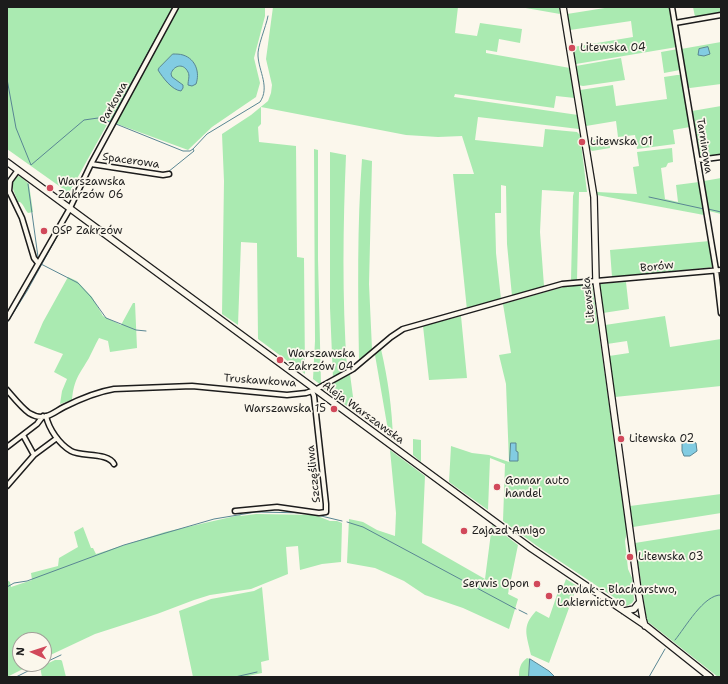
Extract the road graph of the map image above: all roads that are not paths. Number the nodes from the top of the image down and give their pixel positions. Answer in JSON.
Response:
{"nodes":[{"id":1,"x":176,"y":7,"type":"edge"},
{"id":2,"x":563,"y":7,"type":"edge"},
{"id":3,"x":672,"y":7,"type":"edge"},
{"id":4,"x":721,"y":15,"type":"edge"},
{"id":5,"x":675,"y":23,"type":"junction"},
{"id":6,"x":721,"y":157,"type":"edge"},
{"id":7,"x":698,"y":160,"type":"junction"},
{"id":8,"x":7,"y":162,"type":"edge"},
{"id":9,"x":91,"y":164,"type":"junction"},
{"id":10,"x":18,"y":170,"type":"junction"},
{"id":11,"x":169,"y":174,"type":"dead end"},
{"id":12,"x":70,"y":208,"type":"junction"},
{"id":13,"x":38,"y":263,"type":"junction"},
{"id":14,"x":719,"y":270,"type":"edge"},
{"id":15,"x":596,"y":281,"type":"junction"},
{"id":16,"x":721,"y":313,"type":"edge"},
{"id":17,"x":7,"y":318,"type":"edge"},
{"id":18,"x":7,"y":390,"type":"edge"},
{"id":19,"x":313,"y":391,"type":"junction"},
{"id":20,"x":45,"y":416,"type":"junction"},
{"id":21,"x":23,"y":435,"type":"junction"},
{"id":22,"x":57,"y":438,"type":"junction"},
{"id":23,"x":7,"y":447,"type":"edge"},
{"id":24,"x":34,"y":455,"type":"junction"},
{"id":25,"x":114,"y":464,"type":"dead end"},
{"id":26,"x":7,"y":486,"type":"edge"},
{"id":27,"x":235,"y":511,"type":"dead end"},
{"id":28,"x":639,"y":606,"type":"junction"},
{"id":29,"x":624,"y":611,"type":"junction"},
{"id":30,"x":634,"y":618,"type":"junction"},
{"id":31,"x":646,"y":626,"type":"junction"},
{"id":32,"x":710,"y":677,"type":"edge"}],
"edges":[{"from":1,"to":9,"type":"street","name":"Parkowa"},
{"from":2,"to":15,"type":"street","name":"Litewska"},
{"from":3,"to":5,"type":"street","name":"Tarninowa"},
{"from":4,"to":5,"type":"street"},
{"from":5,"to":7,"type":"street","name":"Tarninowa"},
{"from":6,"to":7,"type":"street"},
{"from":7,"to":14,"type":"street","name":"Tarninowa"},
{"from":8,"to":10,"type":"street","name":"Aleja Warszawska"},
{"from":9,"to":11,"type":"street","name":"Spacerowa"},
{"from":9,"to":12,"type":"street","name":"Parkowa"},
{"from":10,"to":12,"type":"street","name":"Aleja Warszawska"},
{"from":10,"to":13,"type":"street"},
{"from":12,"to":13,"type":"street","name":"Parkowa"},
{"from":12,"to":19,"type":"street","name":"Aleja Warszawska"},
{"from":13,"to":17,"type":"street","name":"Parkowa"},
{"from":14,"to":15,"type":"street","name":"Borów"},
{"from":14,"to":16,"type":"street","name":"Tarninowa"},
{"from":15,"to":19,"type":"street","name":"Truskawkowa"},
{"from":15,"to":28,"type":"street","name":"Litewska"},
{"from":18,"to":20,"type":"street"},
{"from":19,"to":20,"type":"street","name":"Truskawkowa"},
{"from":19,"to":27,"type":"street","name":"Szczęśliwa"},
{"from":19,"to":29,"type":"street","name":"Aleja Warszawska"},
{"from":20,"to":21,"type":"street"},
{"from":20,"to":22,"type":"street"},
{"from":21,"to":23,"type":"street"},
{"from":21,"to":24,"type":"street"},
{"from":22,"to":24,"type":"street"},
{"from":22,"to":25,"type":"street"},
{"from":24,"to":26,"type":"street"},
{"from":28,"to":29,"type":"street"},
{"from":28,"to":30,"type":"street"},
{"from":28,"to":31,"type":"street","name":"Litewska"},
{"from":29,"to":30,"type":"street","name":"Aleja Warszawska"},
{"from":30,"to":31,"type":"street","name":"Aleja Warszawska"},
{"from":31,"to":32,"type":"street","name":"Aleja Warszawska"}]}
